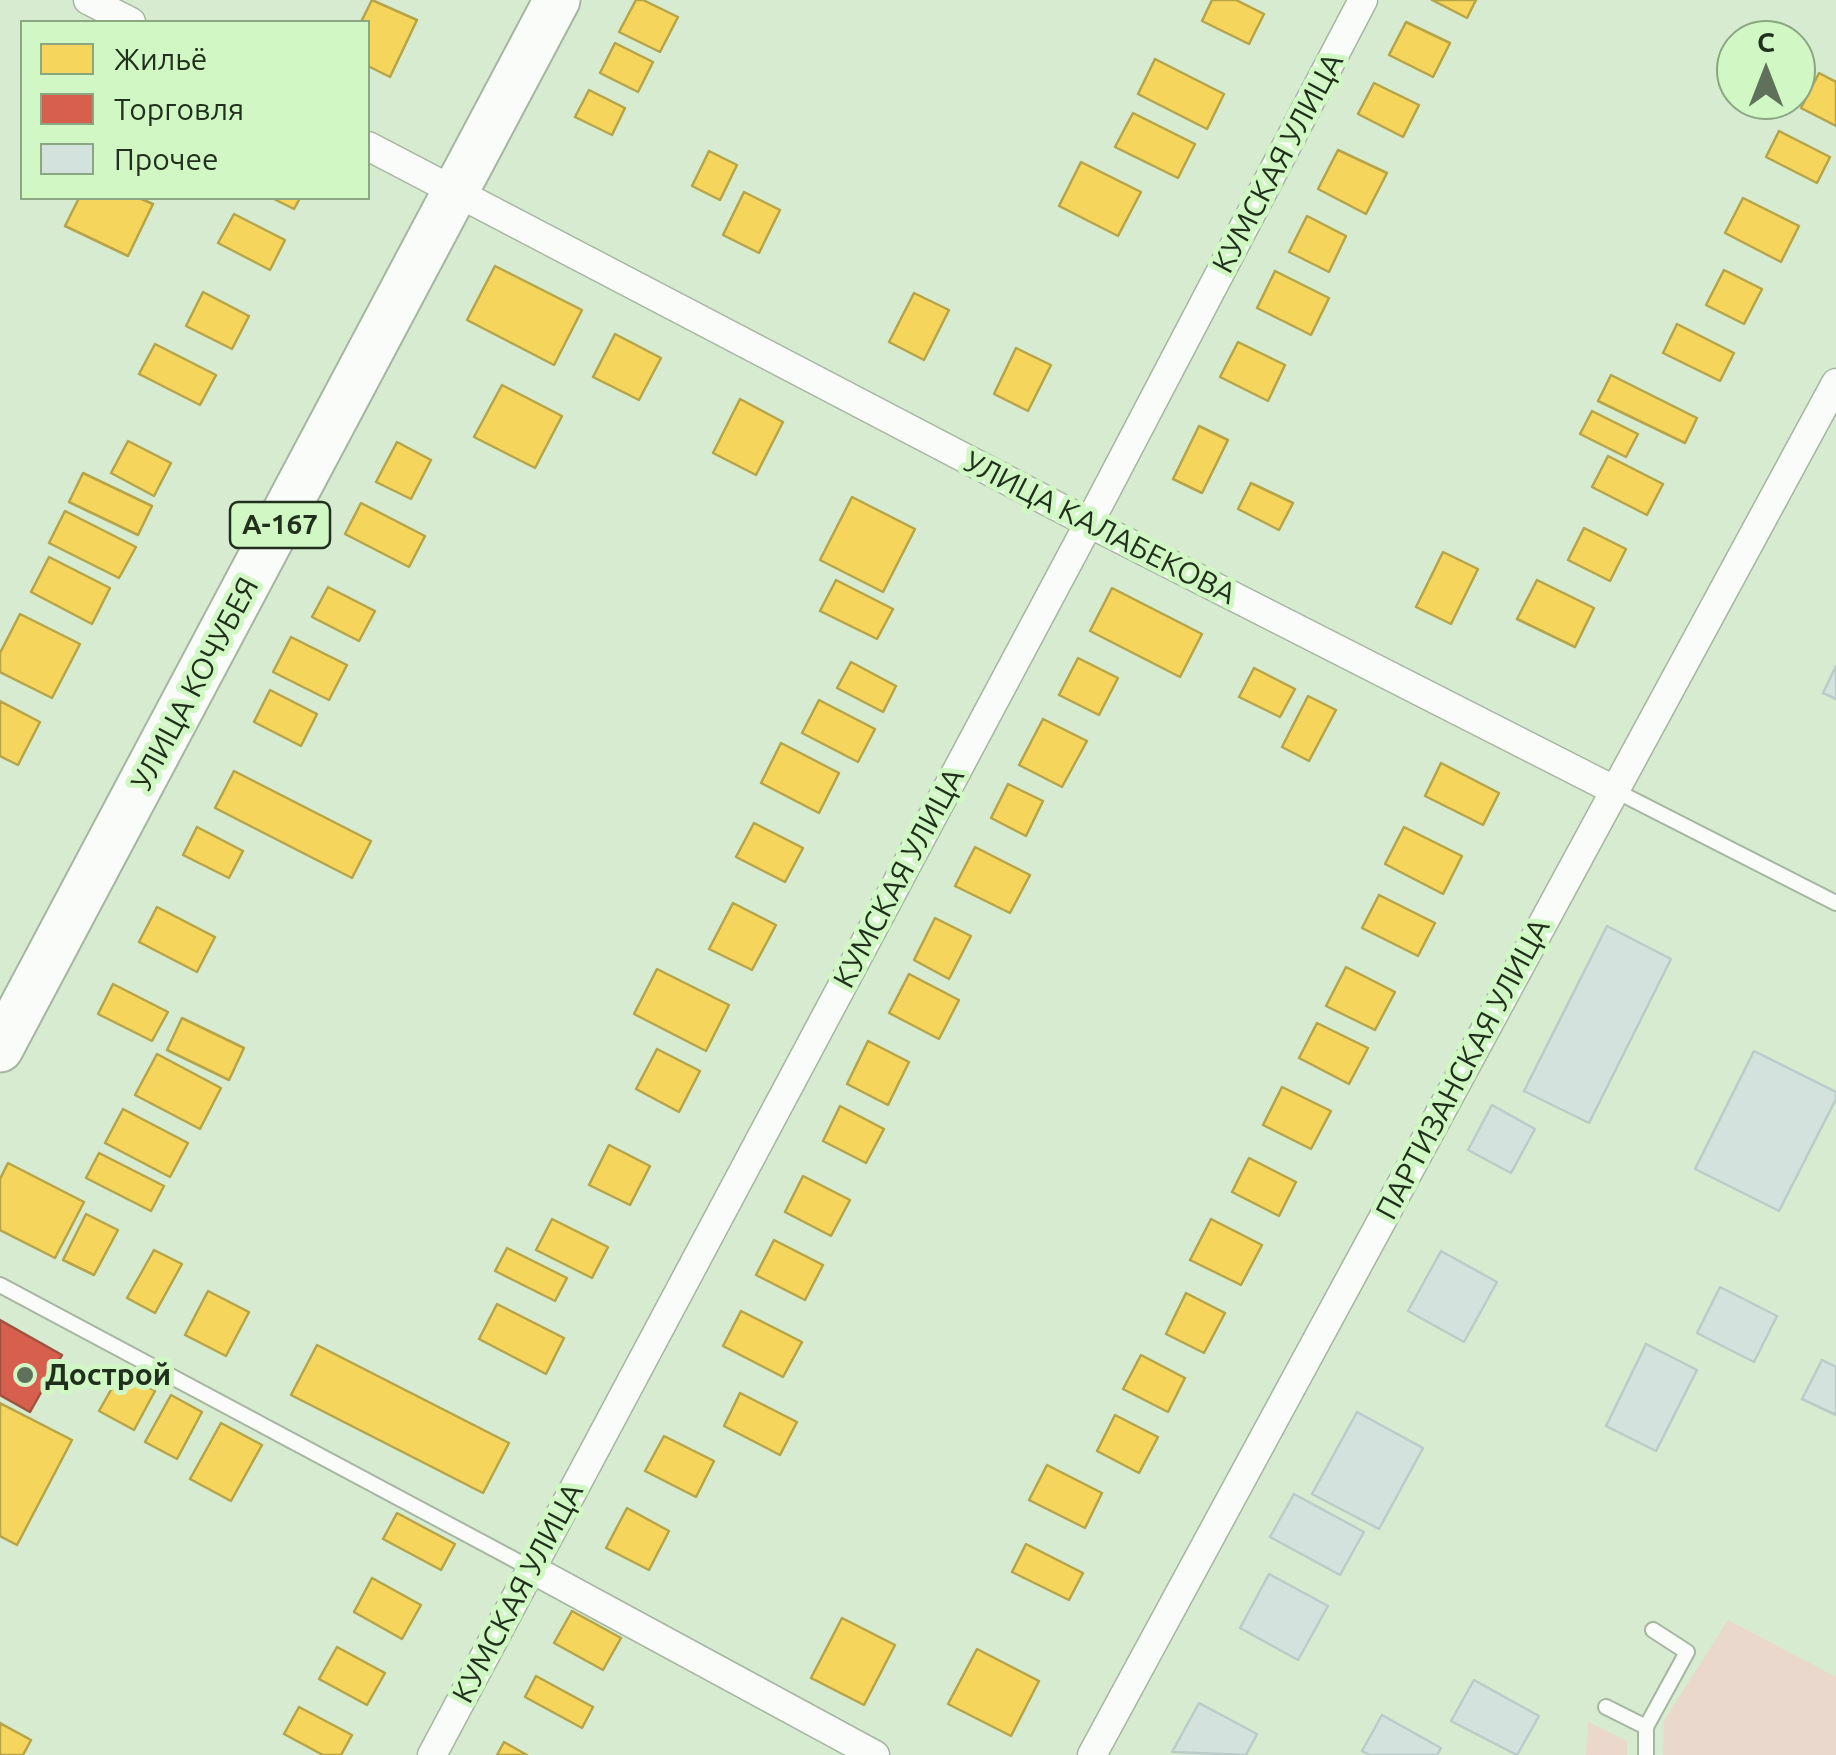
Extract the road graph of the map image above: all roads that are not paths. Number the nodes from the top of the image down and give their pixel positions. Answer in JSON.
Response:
{"nodes":[{"id":1,"x":88,"y":0,"type":"edge"},
{"id":2,"x":557,"y":0,"type":"edge"},
{"id":3,"x":1363,"y":0,"type":"edge"},
{"id":4,"x":127,"y":20,"type":"edge"},
{"id":5,"x":370,"y":147,"type":"edge"},
{"id":6,"x":457,"y":193,"type":"junction"},
{"id":7,"x":1836,"y":383,"type":"edge"},
{"id":8,"x":1089,"y":523,"type":"junction"},
{"id":9,"x":1614,"y":790,"type":"junction"},
{"id":10,"x":1836,"y":903,"type":"edge"},
{"id":11,"x":0,"y":1049,"type":"edge"},
{"id":12,"x":0,"y":1285,"type":"edge"},
{"id":13,"x":530,"y":1568,"type":"junction"},
{"id":14,"x":1653,"y":1630,"type":"dead end"},
{"id":15,"x":1606,"y":1707,"type":"dead end"},
{"id":16,"x":1646,"y":1727,"type":"junction"},
{"id":17,"x":432,"y":1755,"type":"edge"},
{"id":18,"x":875,"y":1755,"type":"edge"},
{"id":19,"x":1092,"y":1755,"type":"edge"},
{"id":20,"x":1646,"y":1755,"type":"edge"}],
"edges":[{"from":1,"to":4,"type":"street"},
{"from":2,"to":6,"type":"main road","name":"УЛИЦА КОЧУБЕЯ","number":"А-167"},
{"from":3,"to":8,"type":"street","name":"КУМСКАЯ УЛИЦА"},
{"from":5,"to":6,"type":"street","name":"УЛИЦА КАЛАБЕКОВА"},
{"from":6,"to":8,"type":"street","name":"УЛИЦА КАЛАБЕКОВА"},
{"from":6,"to":11,"type":"main road","name":"УЛИЦА КОЧУБЕЯ","number":"А-167"},
{"from":7,"to":9,"type":"street","name":"ПАРТИЗАНСКАЯ УЛИЦА"},
{"from":8,"to":9,"type":"street","name":"УЛИЦА КАЛАБЕКОВА"},
{"from":8,"to":13,"type":"street","name":"КУМСКАЯ УЛИЦА"},
{"from":9,"to":10,"type":"lane","name":"УЛИЦА КАЛАБЕКОВА"},
{"from":9,"to":19,"type":"street","name":"ПАРТИЗАНСКАЯ УЛИЦА"},
{"from":12,"to":13,"type":"lane"},
{"from":13,"to":17,"type":"street","name":"КУМСКАЯ УЛИЦА"},
{"from":13,"to":18,"type":"street"},
{"from":14,"to":16,"type":"lane"},
{"from":15,"to":16,"type":"lane"},
{"from":16,"to":20,"type":"lane"}]}
